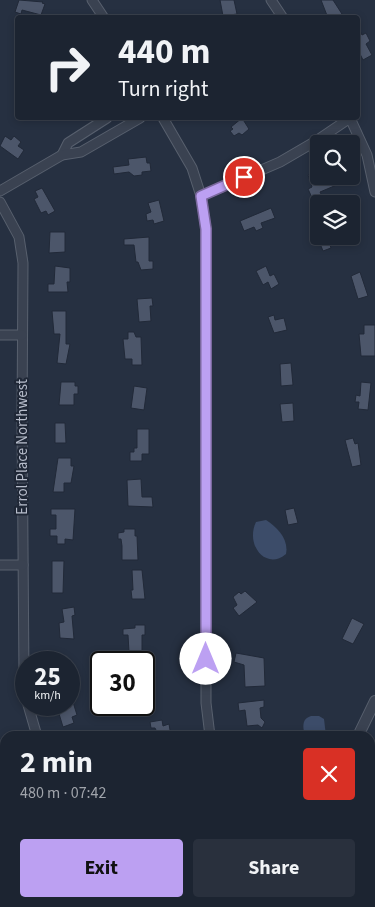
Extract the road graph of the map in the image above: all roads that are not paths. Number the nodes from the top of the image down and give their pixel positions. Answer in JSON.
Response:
{"nodes":[{"id":1,"x":92,"y":0,"type":"edge"},
{"id":2,"x":271,"y":0,"type":"edge"},
{"id":3,"x":102,"y":15,"type":"edge"},
{"id":4,"x":281,"y":15,"type":"edge"},
{"id":5,"x":104,"y":120,"type":"edge"},
{"id":6,"x":137,"y":120,"type":"edge"},
{"id":7,"x":164,"y":120,"type":"edge"},
{"id":8,"x":347,"y":120,"type":"edge"},
{"id":9,"x":351,"y":120,"type":"edge"},
{"id":10,"x":62,"y":155,"type":"junction"},
{"id":11,"x":0,"y":191,"type":"edge"},
{"id":12,"x":375,"y":192,"type":"edge"},
{"id":13,"x":201,"y":196,"type":"junction"},
{"id":14,"x":0,"y":202,"type":"edge"},
{"id":15,"x":0,"y":335,"type":"edge"},
{"id":16,"x":22,"y":335,"type":"junction"},
{"id":17,"x":0,"y":565,"type":"edge"},
{"id":18,"x":23,"y":565,"type":"junction"},
{"id":19,"x":24,"y":651,"type":"edge"},
{"id":20,"x":375,"y":702,"type":"edge"},
{"id":21,"x":31,"y":716,"type":"edge"},
{"id":22,"x":36,"y":731,"type":"edge"},
{"id":23,"x":209,"y":731,"type":"edge"},
{"id":24,"x":360,"y":731,"type":"edge"}],
"edges":[{"from":1,"to":3,"type":"street"},
{"from":2,"to":4,"type":"street"},
{"from":5,"to":10,"type":"street"},
{"from":6,"to":10,"type":"street"},
{"from":7,"to":13,"type":"street"},
{"from":8,"to":13,"type":"street"},
{"from":9,"to":12,"type":"street"},
{"from":10,"to":11,"type":"street"},
{"from":13,"to":23,"type":"street"},
{"from":14,"to":16,"type":"street","name":"Errol Place Northwest"},
{"from":15,"to":16,"type":"street"},
{"from":16,"to":18,"type":"street","name":"Errol Place Northwest"},
{"from":17,"to":18,"type":"street"},
{"from":18,"to":19,"type":"street","name":"Errol Place Northwest"},
{"from":20,"to":24,"type":"street"},
{"from":21,"to":22,"type":"street"}]}
